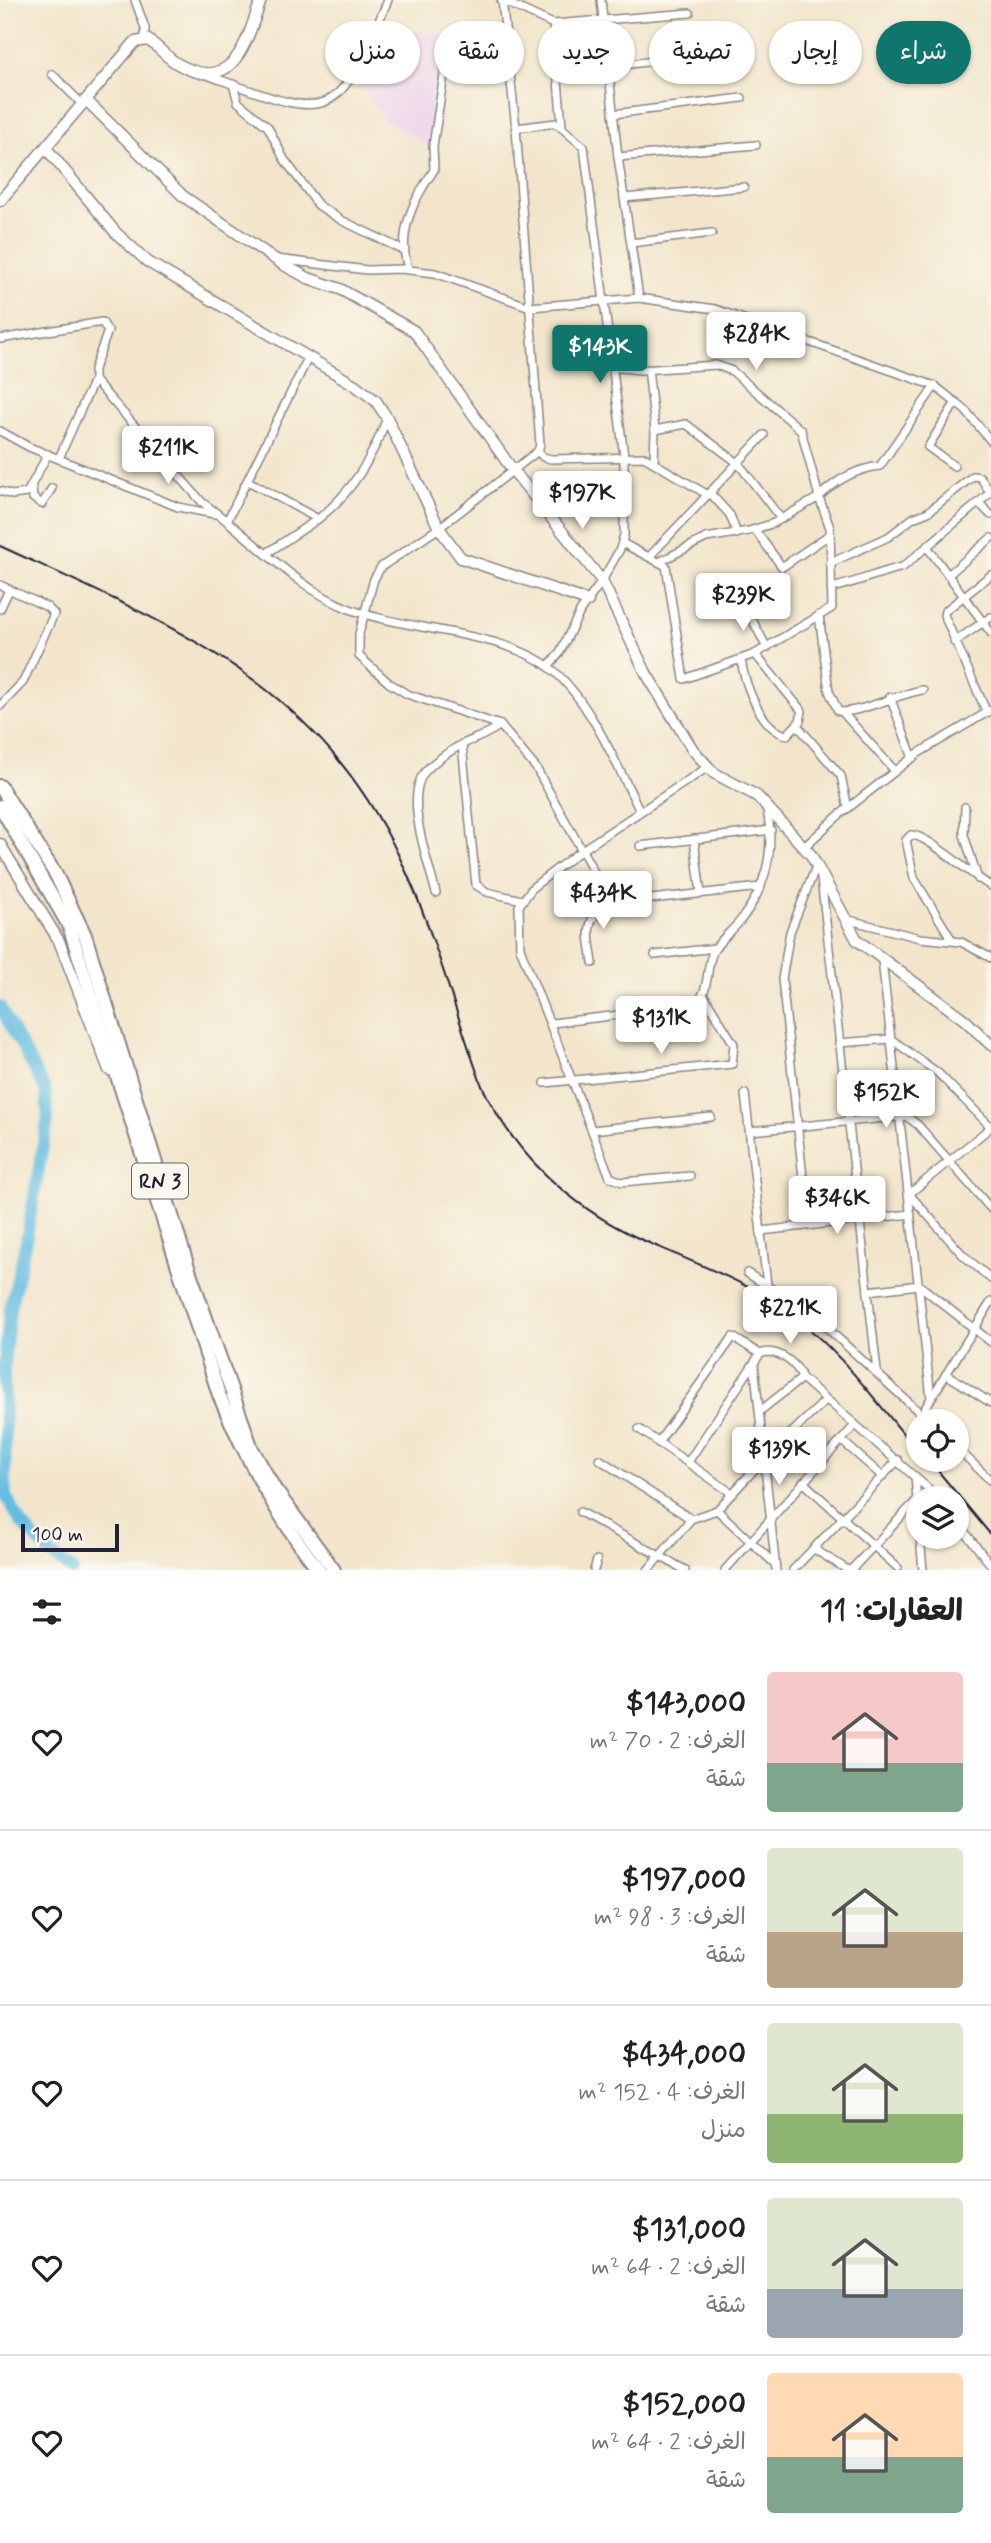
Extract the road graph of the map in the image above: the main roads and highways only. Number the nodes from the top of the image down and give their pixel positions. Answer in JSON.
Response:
{"nodes":[{"id":1,"x":0,"y":786,"type":"edge"},
{"id":2,"x":0,"y":806,"type":"edge"},
{"id":3,"x":320,"y":1570,"type":"edge"},
{"id":4,"x":334,"y":1570,"type":"edge"}],
"edges":[{"from":1,"to":4,"type":"highway","number":"RN 3"},
{"from":2,"to":3,"type":"highway","number":"RN 3"}]}
